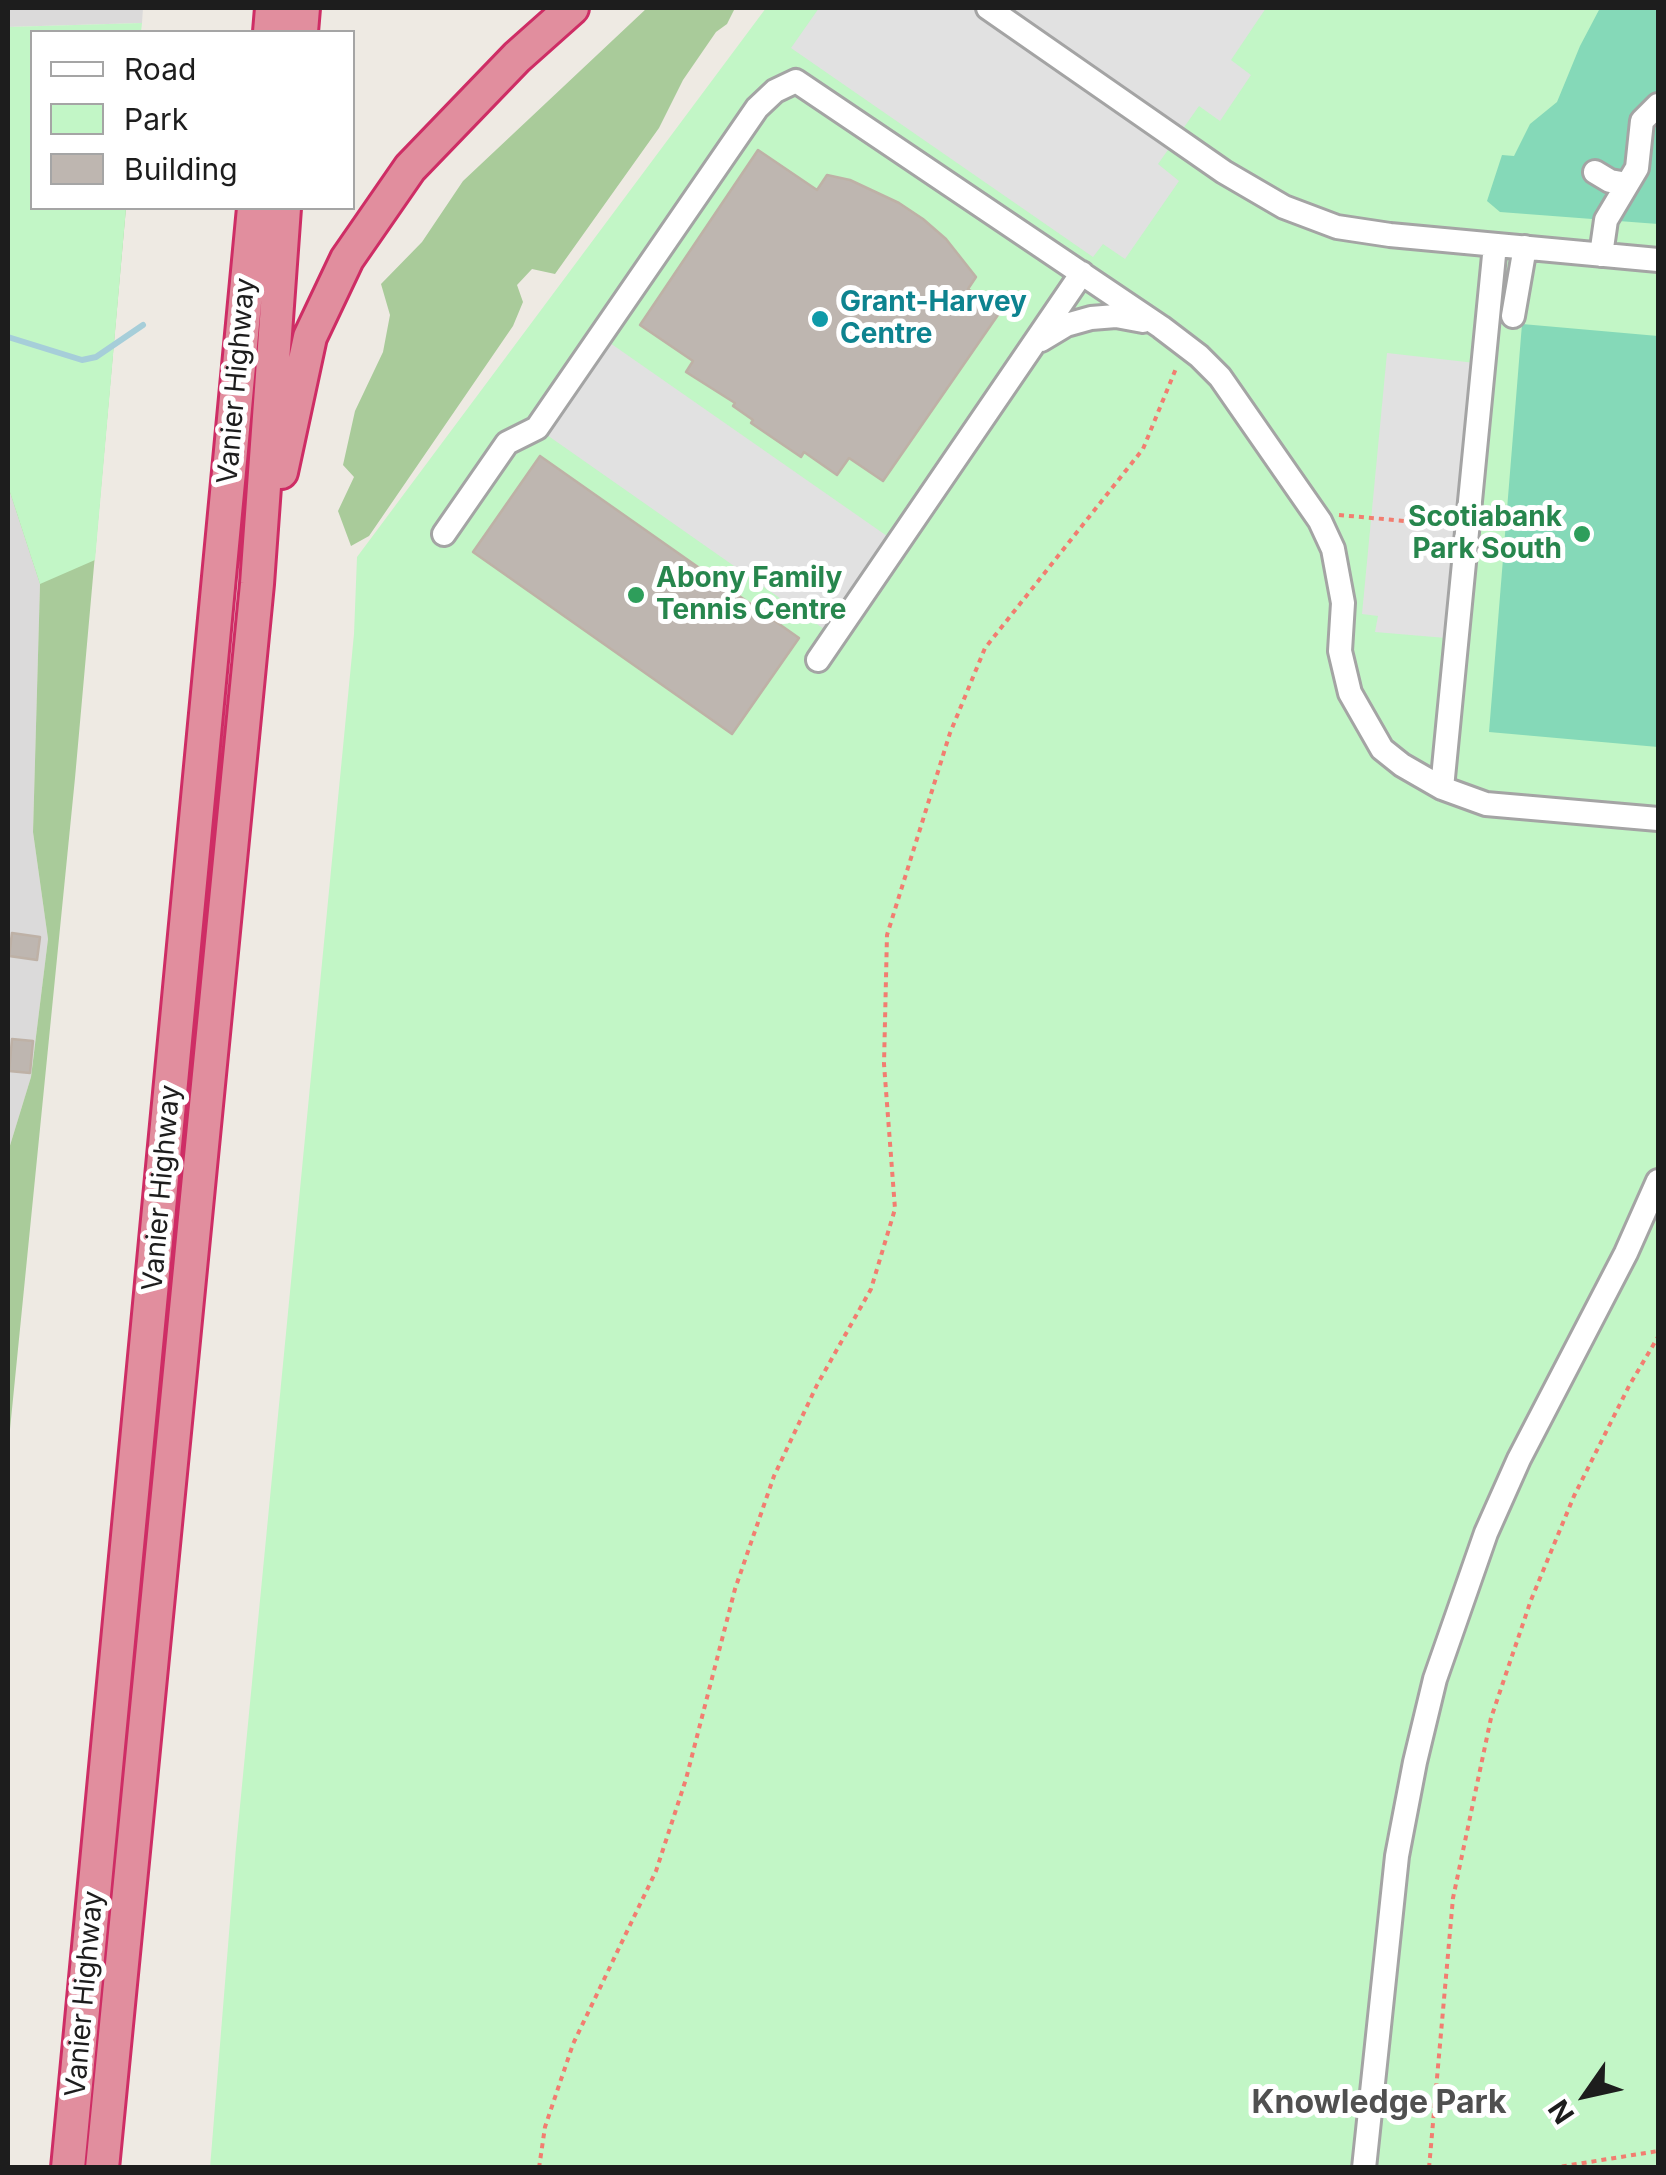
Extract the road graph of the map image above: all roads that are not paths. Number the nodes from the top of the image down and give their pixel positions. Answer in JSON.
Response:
{"nodes":[{"id":1,"x":572,"y":8,"type":"edge"},
{"id":2,"x":988,"y":8,"type":"edge"},
{"id":3,"x":1658,"y":105,"type":"edge"},
{"id":4,"x":1595,"y":172,"type":"dead end"},
{"id":5,"x":1627,"y":184,"type":"junction"},
{"id":6,"x":254,"y":210,"type":"edge"},
{"id":7,"x":284,"y":210,"type":"edge"},
{"id":8,"x":1495,"y":244,"type":"junction"},
{"id":9,"x":1525,"y":247,"type":"junction"},
{"id":10,"x":1601,"y":254,"type":"junction"},
{"id":11,"x":1658,"y":260,"type":"edge"},
{"id":12,"x":1082,"y":273,"type":"junction"},
{"id":13,"x":1513,"y":316,"type":"dead end"},
{"id":14,"x":1160,"y":327,"type":"junction"},
{"id":15,"x":1033,"y":345,"type":"junction"},
{"id":16,"x":444,"y":534,"type":"dead end"},
{"id":17,"x":257,"y":584,"type":"junction"},
{"id":18,"x":818,"y":660,"type":"dead end"},
{"id":19,"x":1442,"y":788,"type":"junction"},
{"id":20,"x":1658,"y":819,"type":"edge"},
{"id":21,"x":1658,"y":1181,"type":"edge"},
{"id":22,"x":68,"y":2168,"type":"edge"},
{"id":23,"x":102,"y":2168,"type":"edge"},
{"id":24,"x":1364,"y":2168,"type":"edge"}],
"edges":[{"from":1,"to":17,"type":"highway"},
{"from":2,"to":8,"type":"street"},
{"from":3,"to":5,"type":"street"},
{"from":4,"to":5,"type":"street"},
{"from":5,"to":10,"type":"street"},
{"from":6,"to":22,"type":"highway","name":"Vanier Highway"},
{"from":7,"to":17,"type":"highway","name":"Vanier Highway"},
{"from":8,"to":9,"type":"street"},
{"from":8,"to":19,"type":"street"},
{"from":9,"to":10,"type":"street"},
{"from":9,"to":13,"type":"street"},
{"from":10,"to":11,"type":"street"},
{"from":12,"to":14,"type":"street"},
{"from":12,"to":15,"type":"street"},
{"from":12,"to":16,"type":"street"},
{"from":14,"to":15,"type":"street"},
{"from":14,"to":19,"type":"street"},
{"from":15,"to":18,"type":"street"},
{"from":17,"to":23,"type":"highway","name":"Vanier Highway"},
{"from":19,"to":20,"type":"street"},
{"from":21,"to":24,"type":"street"}]}
